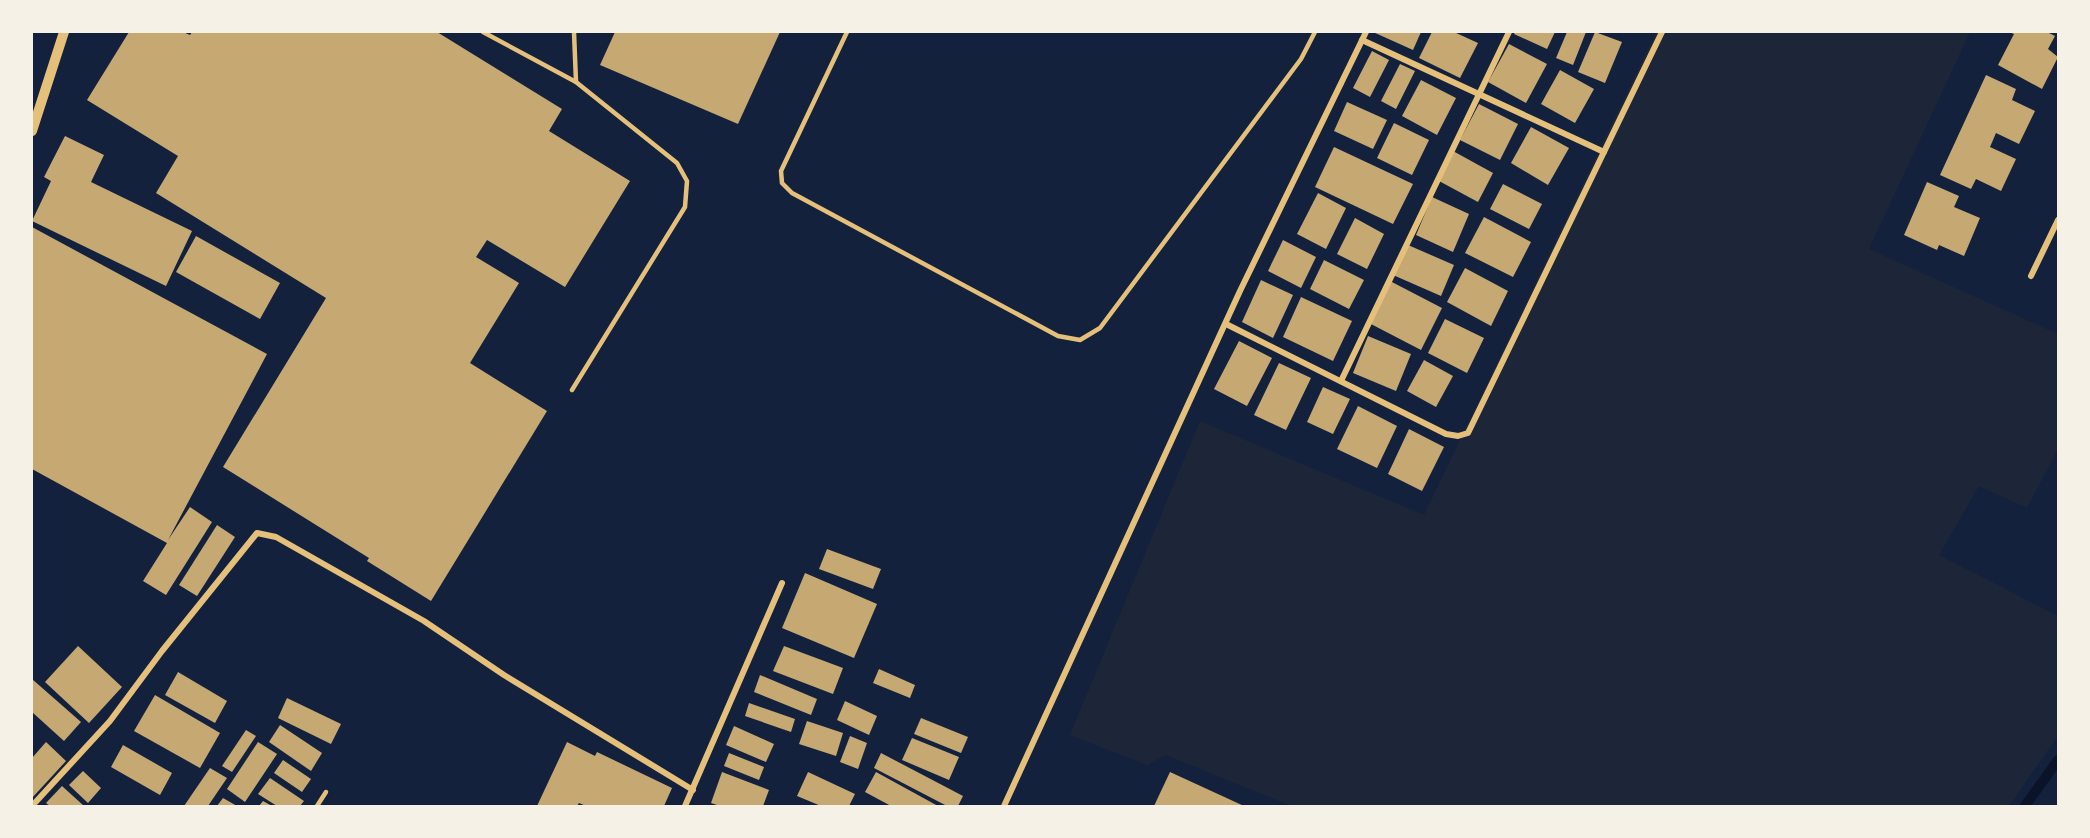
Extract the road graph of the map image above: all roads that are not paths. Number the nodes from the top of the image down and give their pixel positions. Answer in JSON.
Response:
{"nodes":[{"id":1,"x":64,"y":32,"type":"edge"},
{"id":2,"x":483,"y":32,"type":"edge"},
{"id":3,"x":574,"y":32,"type":"edge"},
{"id":4,"x":847,"y":32,"type":"edge"},
{"id":5,"x":1315,"y":32,"type":"edge"},
{"id":6,"x":1366,"y":32,"type":"edge"},
{"id":7,"x":1509,"y":32,"type":"edge"},
{"id":8,"x":1662,"y":32,"type":"edge"},
{"id":9,"x":1362,"y":40,"type":"junction"},
{"id":10,"x":576,"y":82,"type":"junction"},
{"id":11,"x":1479,"y":94,"type":"junction"},
{"id":12,"x":32,"y":131,"type":"edge"},
{"id":13,"x":1604,"y":152,"type":"junction"},
{"id":14,"x":2058,"y":220,"type":"edge"},
{"id":15,"x":2031,"y":276,"type":"dead end"},
{"id":16,"x":1226,"y":324,"type":"junction"},
{"id":17,"x":1341,"y":381,"type":"junction"},
{"id":18,"x":572,"y":390,"type":"dead end"},
{"id":19,"x":782,"y":583,"type":"dead end"},
{"id":20,"x":693,"y":790,"type":"junction"},
{"id":21,"x":326,"y":792,"type":"dead end"},
{"id":22,"x":32,"y":807,"type":"edge"},
{"id":23,"x":317,"y":807,"type":"edge"},
{"id":24,"x":685,"y":807,"type":"edge"},
{"id":25,"x":1004,"y":807,"type":"edge"}],
"edges":[{"from":1,"to":12,"type":"street"},
{"from":2,"to":10,"type":"lane"},
{"from":3,"to":10,"type":"lane"},
{"from":4,"to":5,"type":"lane"},
{"from":6,"to":9,"type":"street"},
{"from":7,"to":11,"type":"street"},
{"from":8,"to":13,"type":"street"},
{"from":9,"to":11,"type":"street"},
{"from":9,"to":16,"type":"street"},
{"from":10,"to":18,"type":"lane"},
{"from":11,"to":13,"type":"street"},
{"from":11,"to":17,"type":"street"},
{"from":13,"to":17,"type":"street"},
{"from":14,"to":15,"type":"street"},
{"from":16,"to":17,"type":"street"},
{"from":16,"to":25,"type":"street"},
{"from":19,"to":20,"type":"street"},
{"from":20,"to":22,"type":"street"},
{"from":20,"to":24,"type":"street"},
{"from":21,"to":23,"type":"lane"}]}
